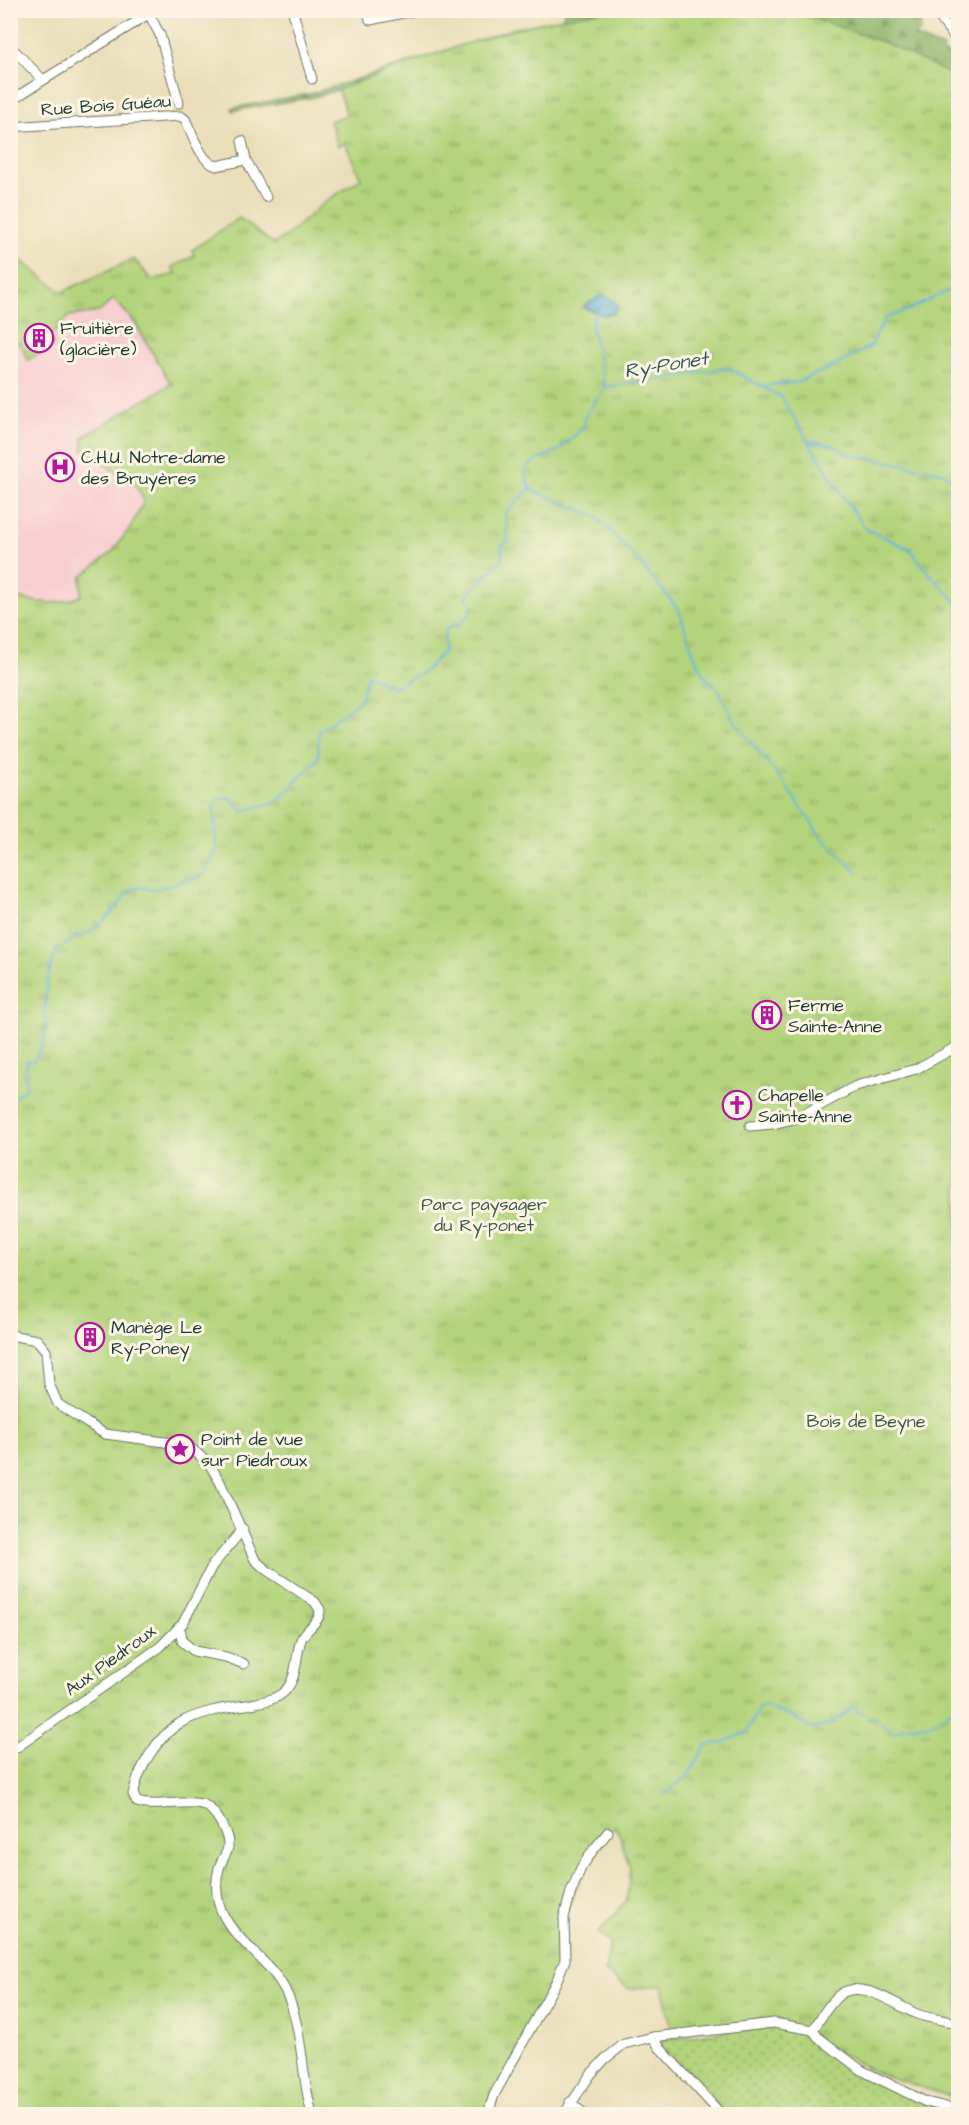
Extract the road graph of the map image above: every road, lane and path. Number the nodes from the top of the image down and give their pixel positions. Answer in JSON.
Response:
{"nodes":[{"id":1,"x":294,"y":10,"type":"edge"},
{"id":2,"x":368,"y":10,"type":"edge"},
{"id":3,"x":417,"y":10,"type":"edge"},
{"id":4,"x":934,"y":10,"type":"edge"},
{"id":5,"x":152,"y":12,"type":"edge"},
{"id":6,"x":958,"y":38,"type":"edge"},
{"id":7,"x":10,"y":46,"type":"edge"},
{"id":8,"x":312,"y":79,"type":"dead end"},
{"id":9,"x":43,"y":80,"type":"junction"},
{"id":10,"x":10,"y":101,"type":"edge"},
{"id":11,"x":179,"y":103,"type":"dead end"},
{"id":12,"x":10,"y":127,"type":"edge"},
{"id":13,"x":242,"y":141,"type":"dead end"},
{"id":14,"x":246,"y":160,"type":"junction"},
{"id":15,"x":266,"y":196,"type":"dead end"},
{"id":16,"x":958,"y":1046,"type":"edge"},
{"id":17,"x":750,"y":1126,"type":"dead end"},
{"id":18,"x":10,"y":1335,"type":"edge"},
{"id":19,"x":243,"y":1529,"type":"junction"},
{"id":20,"x":178,"y":1628,"type":"junction"},
{"id":21,"x":244,"y":1664,"type":"dead end"},
{"id":22,"x":10,"y":1752,"type":"edge"},
{"id":23,"x":608,"y":1832,"type":"dead end"},
{"id":24,"x":958,"y":2022,"type":"edge"},
{"id":25,"x":813,"y":2030,"type":"junction"},
{"id":26,"x":653,"y":2037,"type":"junction"},
{"id":27,"x":570,"y":2102,"type":"junction"},
{"id":28,"x":958,"y":2110,"type":"edge"},
{"id":29,"x":312,"y":2115,"type":"edge"},
{"id":30,"x":488,"y":2115,"type":"edge"},
{"id":31,"x":564,"y":2115,"type":"edge"},
{"id":32,"x":584,"y":2115,"type":"edge"},
{"id":33,"x":721,"y":2115,"type":"edge"}],
"edges":[{"from":1,"to":8,"type":"street"},
{"from":2,"to":3,"type":"street"},
{"from":4,"to":6,"type":"street"},
{"from":5,"to":9,"type":"street"},
{"from":5,"to":11,"type":"street","name":"Rue Bois Guéau"},
{"from":7,"to":9,"type":"street"},
{"from":9,"to":10,"type":"street"},
{"from":12,"to":14,"type":"street","name":"Rue Bois Guéau"},
{"from":13,"to":14,"type":"street"},
{"from":14,"to":15,"type":"street"},
{"from":16,"to":17,"type":"street"},
{"from":18,"to":19,"type":"street"},
{"from":19,"to":20,"type":"street","name":"Aux Piedroux"},
{"from":19,"to":29,"type":"street"},
{"from":20,"to":21,"type":"street"},
{"from":20,"to":22,"type":"street","name":"Aux Piedroux"},
{"from":23,"to":30,"type":"street"},
{"from":24,"to":25,"type":"street"},
{"from":25,"to":26,"type":"street"},
{"from":25,"to":28,"type":"street"},
{"from":26,"to":27,"type":"street"},
{"from":26,"to":33,"type":"street"},
{"from":27,"to":31,"type":"street"},
{"from":27,"to":32,"type":"street"}]}
